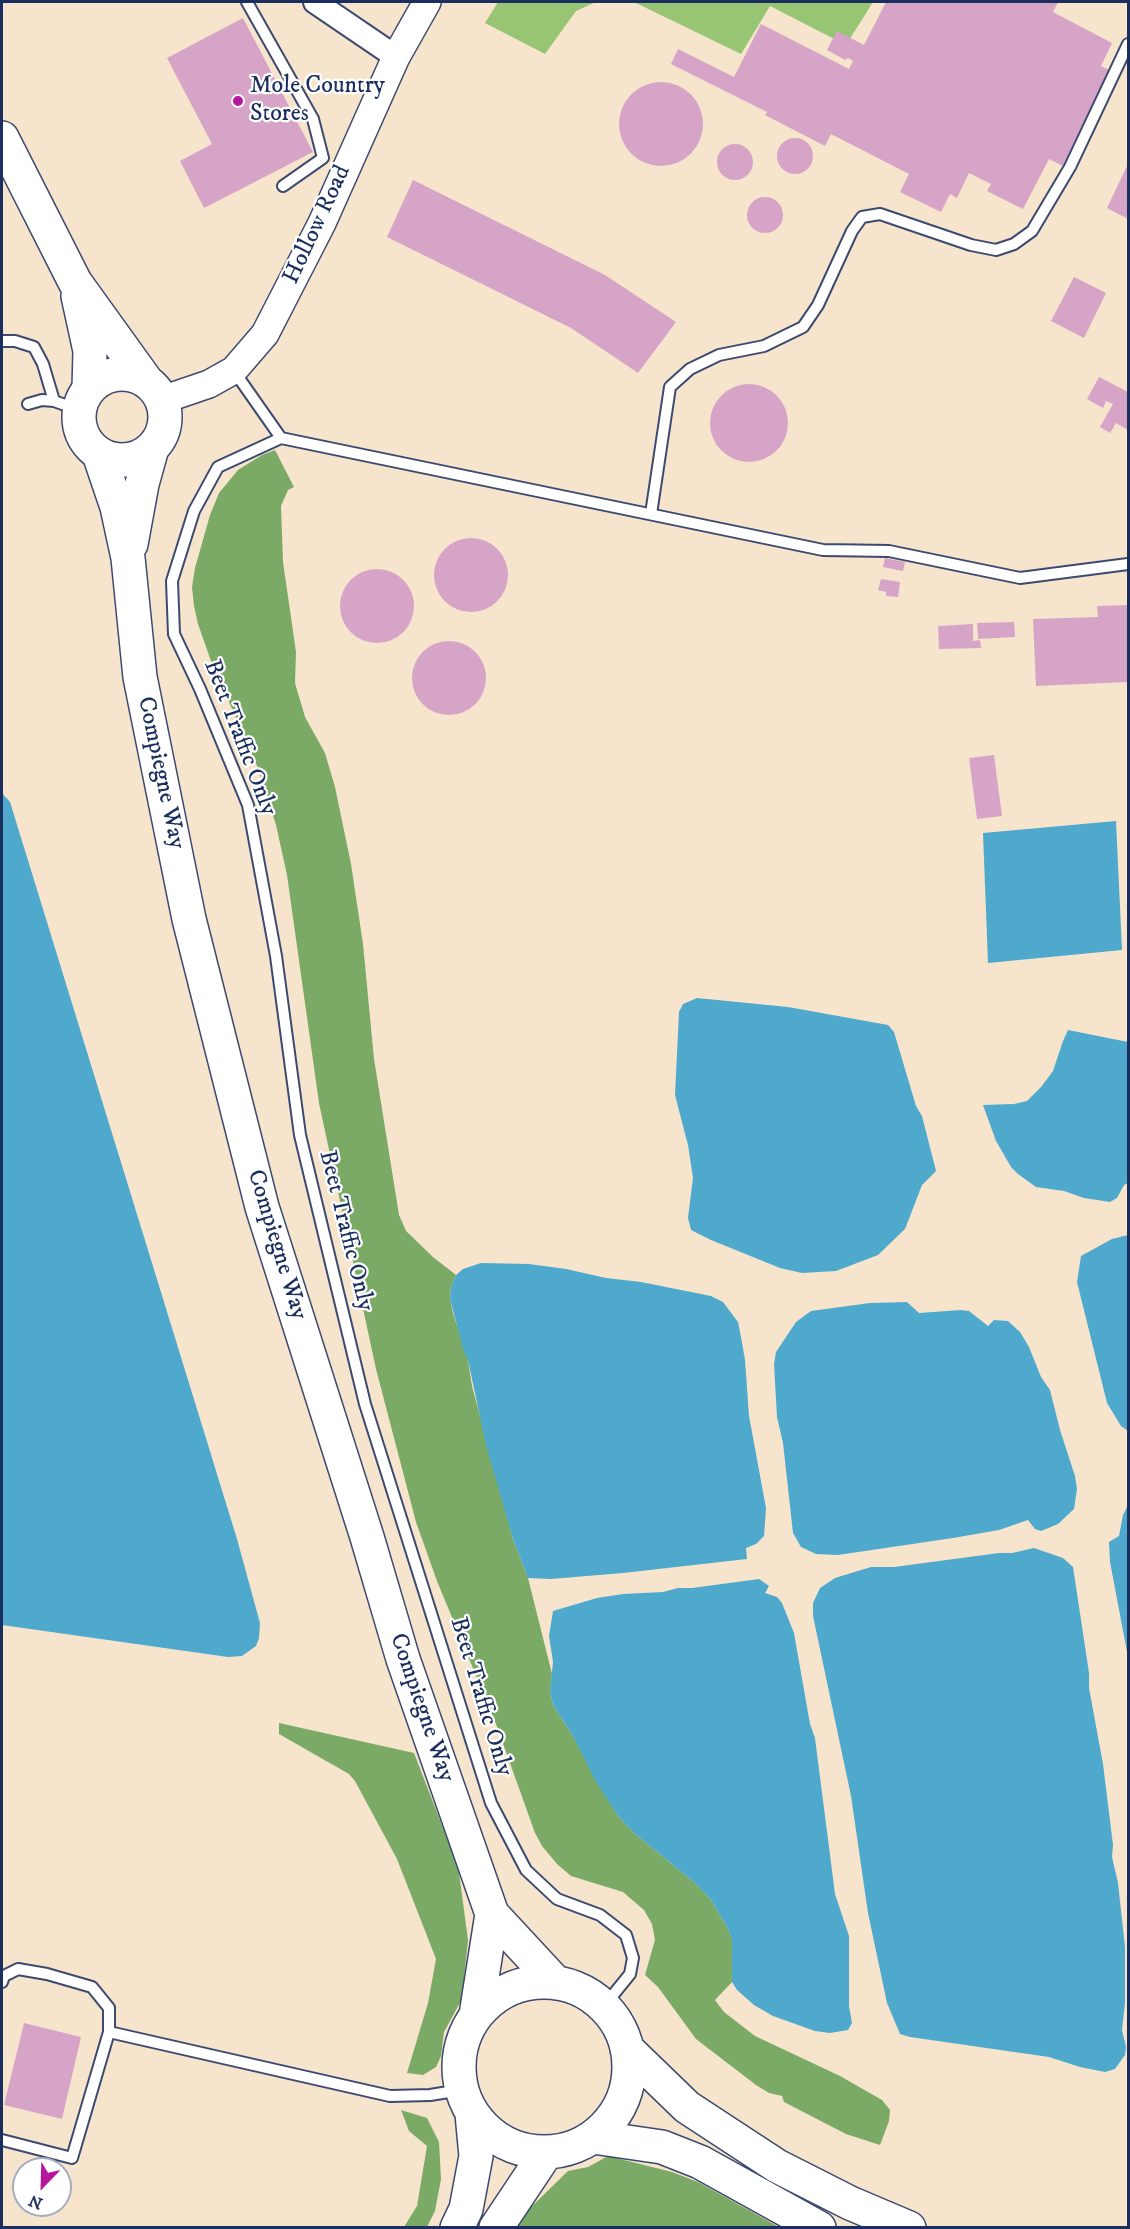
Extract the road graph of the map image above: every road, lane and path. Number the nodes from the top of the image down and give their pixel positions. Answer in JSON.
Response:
{"nodes":[{"id":1,"x":247,"y":2,"type":"edge"},
{"id":2,"x":315,"y":2,"type":"edge"},
{"id":3,"x":427,"y":2,"type":"edge"},
{"id":4,"x":1128,"y":44,"type":"edge"},
{"id":5,"x":396,"y":57,"type":"junction"},
{"id":6,"x":2,"y":138,"type":"edge"},
{"id":7,"x":283,"y":186,"type":"dead end"},
{"id":8,"x":75,"y":282,"type":"junction"},
{"id":9,"x":2,"y":341,"type":"edge"},
{"id":10,"x":234,"y":370,"type":"junction"},
{"id":11,"x":154,"y":391,"type":"junction"},
{"id":12,"x":74,"y":400,"type":"junction"},
{"id":13,"x":28,"y":404,"type":"dead end"},
{"id":14,"x":281,"y":438,"type":"junction"},
{"id":15,"x":152,"y":448,"type":"junction"},
{"id":16,"x":99,"y":454,"type":"junction"},
{"id":17,"x":651,"y":514,"type":"junction"},
{"id":18,"x":128,"y":558,"type":"junction"},
{"id":19,"x":1128,"y":564,"type":"edge"},
{"id":20,"x":492,"y":1914,"type":"junction"},
{"id":21,"x":2,"y":1977,"type":"edge"},
{"id":22,"x":556,"y":1983,"type":"junction"},
{"id":23,"x":604,"y":2006,"type":"junction"},
{"id":24,"x":476,"y":2015,"type":"junction"},
{"id":25,"x":109,"y":2032,"type":"junction"},
{"id":26,"x":627,"y":2049,"type":"junction"},
{"id":27,"x":466,"y":2102,"type":"junction"},
{"id":28,"x":593,"y":2137,"type":"junction"},
{"id":29,"x":2,"y":2140,"type":"edge"},
{"id":30,"x":546,"y":2153,"type":"junction"},
{"id":31,"x":458,"y":2228,"type":"edge"},
{"id":32,"x":496,"y":2228,"type":"edge"},
{"id":33,"x":819,"y":2228,"type":"edge"},
{"id":34,"x":909,"y":2228,"type":"edge"}],
"edges":[{"from":1,"to":7,"type":"lane"},
{"from":2,"to":5,"type":"street"},
{"from":3,"to":5,"type":"street","name":"Hollow Road"},
{"from":4,"to":17,"type":"lane"},
{"from":5,"to":10,"type":"street","name":"Hollow Road"},
{"from":6,"to":8,"type":"highway"},
{"from":8,"to":11,"type":"highway"},
{"from":8,"to":12,"type":"highway"},
{"from":9,"to":12,"type":"lane"},
{"from":10,"to":11,"type":"street","name":"Hollow Road"},
{"from":10,"to":14,"type":"lane"},
{"from":11,"to":12,"type":"highway"},
{"from":11,"to":15,"type":"highway"},
{"from":12,"to":13,"type":"lane"},
{"from":12,"to":16,"type":"highway"},
{"from":14,"to":17,"type":"lane"},
{"from":14,"to":23,"type":"lane","name":"Beet Traffic Only"},
{"from":15,"to":16,"type":"highway"},
{"from":15,"to":18,"type":"highway","name":"Compiegne Way"},
{"from":16,"to":18,"type":"highway","name":"Compiegne Way"},
{"from":17,"to":19,"type":"lane"},
{"from":18,"to":20,"type":"highway","name":"Compiegne Way"},
{"from":20,"to":22,"type":"highway","name":"Compiegne Way"},
{"from":20,"to":24,"type":"highway","name":"Compiegne Way"},
{"from":21,"to":25,"type":"lane"},
{"from":22,"to":23,"type":"highway"},
{"from":22,"to":24,"type":"highway"},
{"from":23,"to":26,"type":"highway"},
{"from":24,"to":27,"type":"highway"},
{"from":25,"to":27,"type":"lane"},
{"from":25,"to":29,"type":"lane"},
{"from":26,"to":28,"type":"highway"},
{"from":26,"to":34,"type":"highway"},
{"from":27,"to":30,"type":"highway"},
{"from":27,"to":31,"type":"highway"},
{"from":28,"to":30,"type":"highway"},
{"from":28,"to":33,"type":"highway"},
{"from":30,"to":32,"type":"highway"}]}
